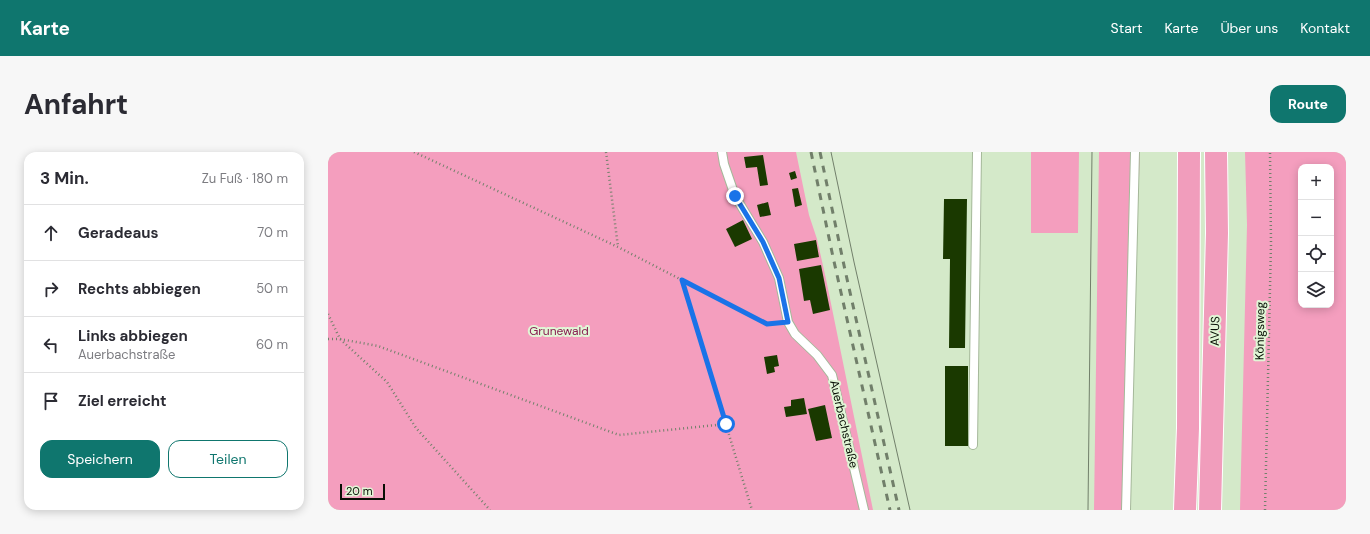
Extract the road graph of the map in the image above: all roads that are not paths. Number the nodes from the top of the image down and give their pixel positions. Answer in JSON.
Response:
{"nodes":[{"id":1,"x":722,"y":152,"type":"edge"},
{"id":2,"x":977,"y":152,"type":"edge"},
{"id":3,"x":1135,"y":152,"type":"edge"},
{"id":4,"x":1189,"y":152,"type":"edge"},
{"id":5,"x":1216,"y":152,"type":"edge"},
{"id":6,"x":973,"y":445,"type":"dead end"},
{"id":7,"x":864,"y":510,"type":"edge"},
{"id":8,"x":1126,"y":510,"type":"edge"},
{"id":9,"x":1185,"y":510,"type":"edge"},
{"id":10,"x":1210,"y":510,"type":"edge"}],
"edges":[{"from":1,"to":7,"type":"lane","name":"Auerbachstraße"},
{"from":2,"to":6,"type":"lane"},
{"from":3,"to":8,"type":"lane"},
{"from":4,"to":9,"type":"highway"},
{"from":5,"to":10,"type":"highway","name":"AVUS"}]}
